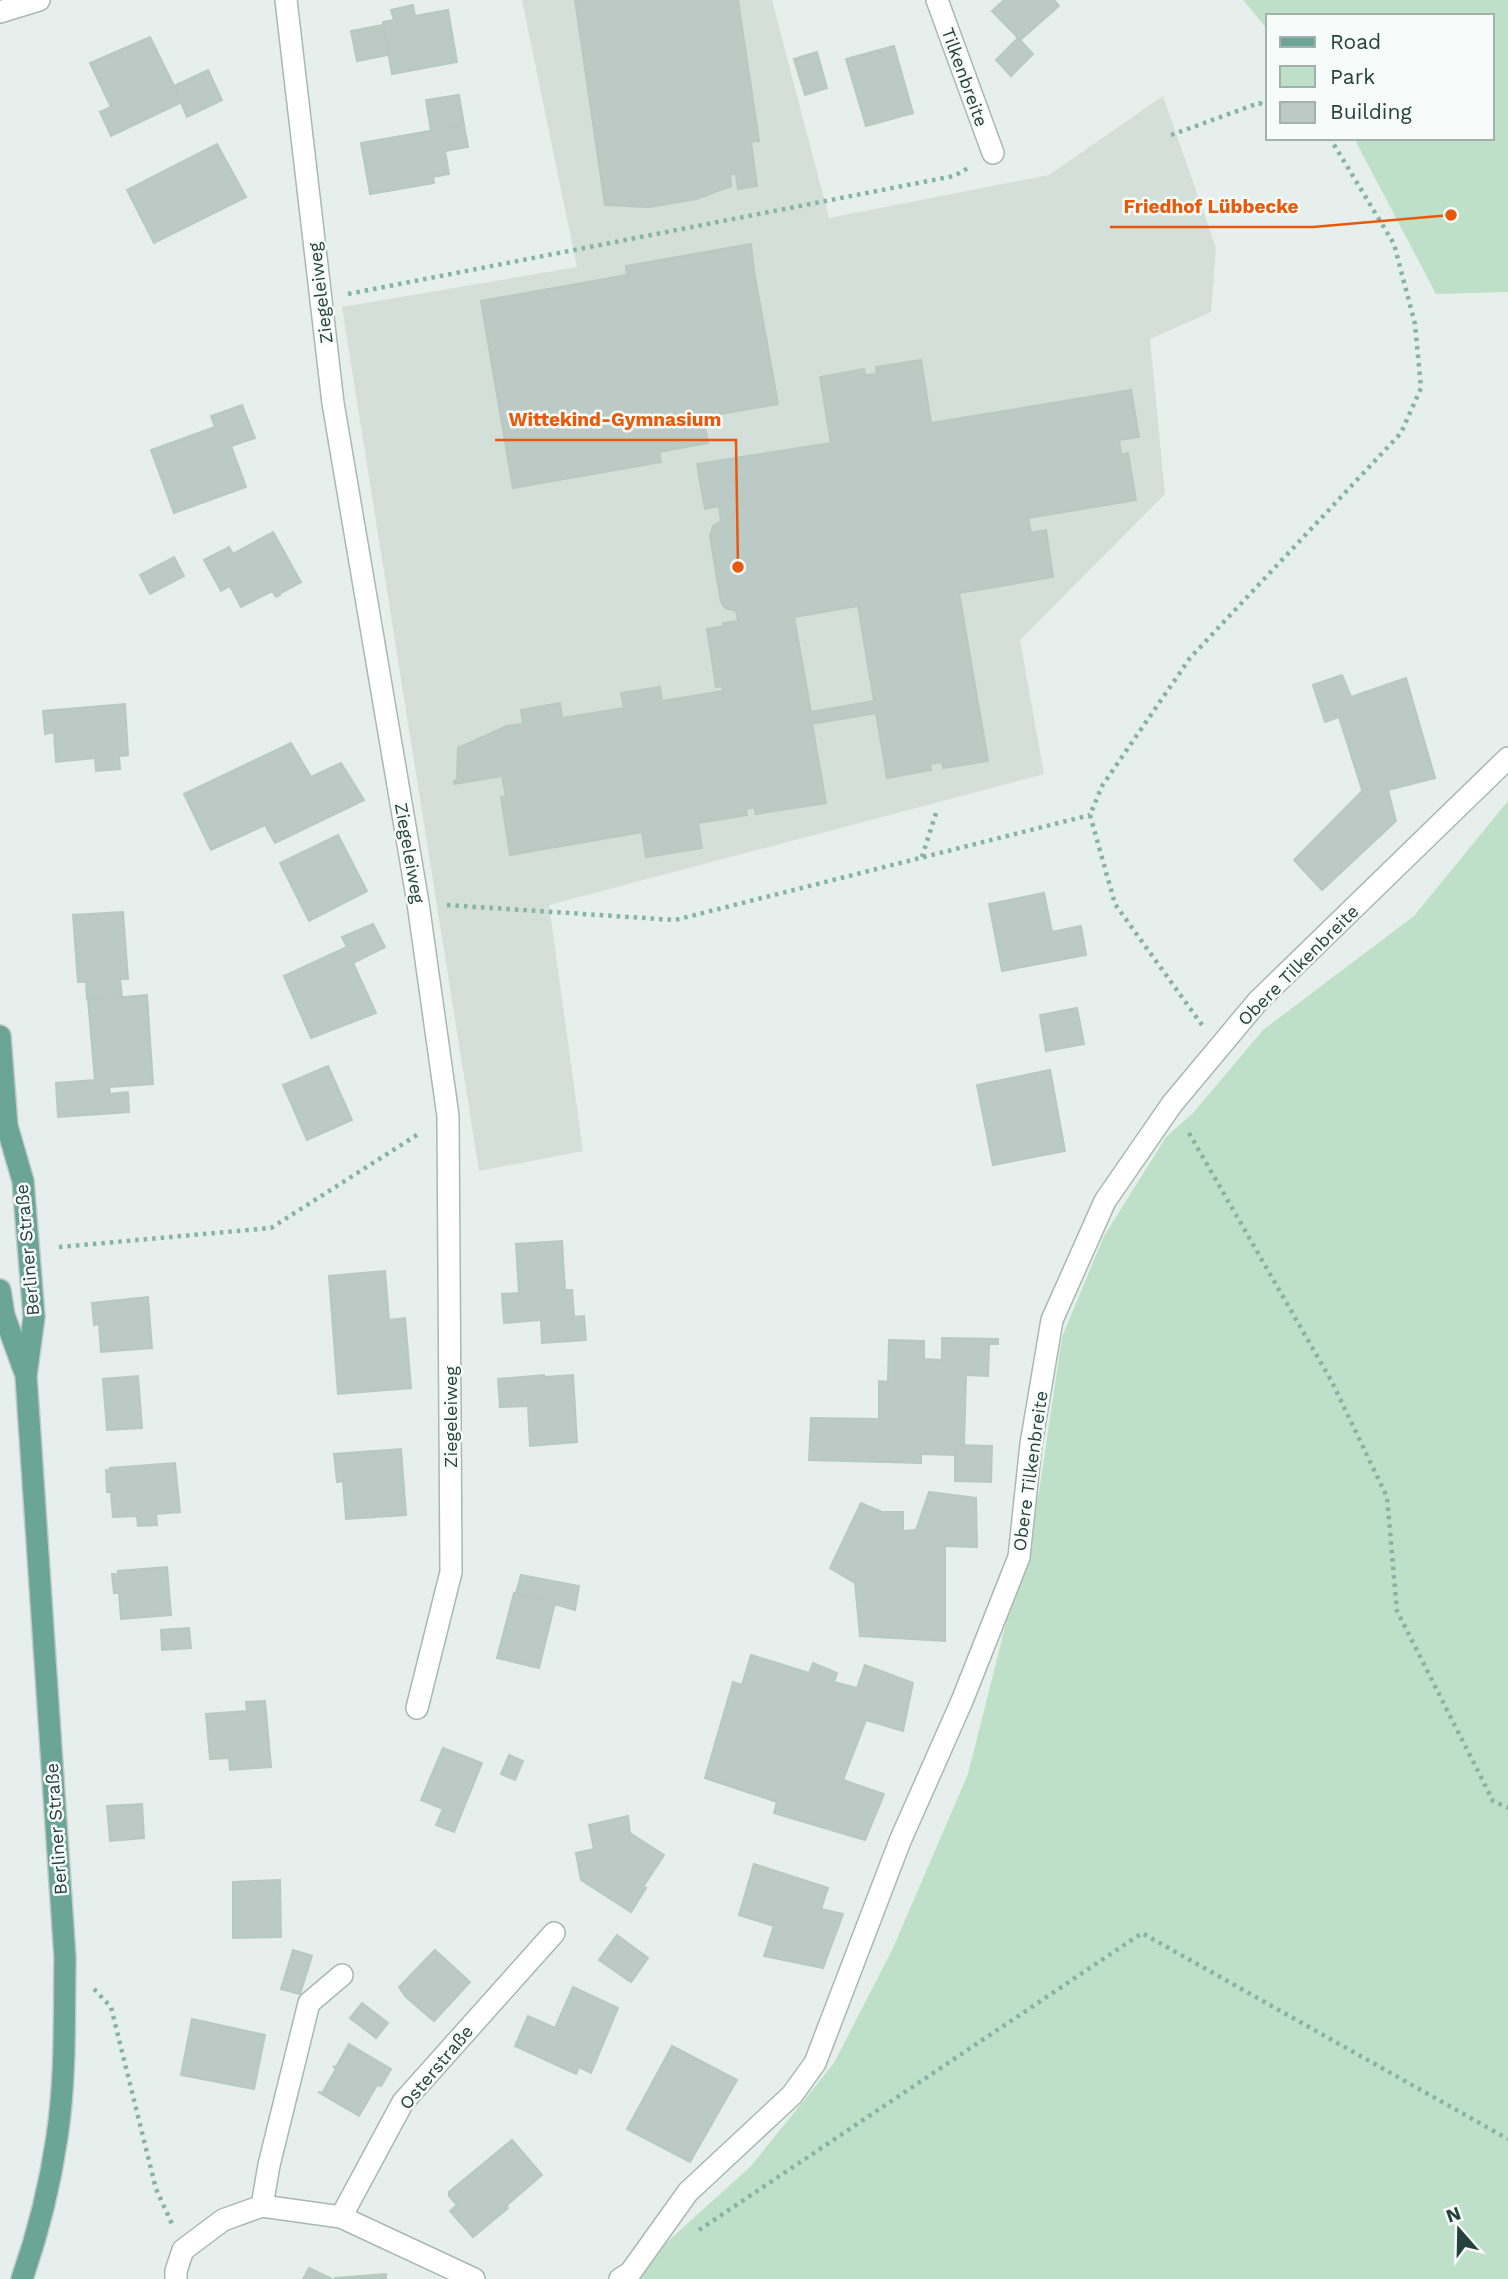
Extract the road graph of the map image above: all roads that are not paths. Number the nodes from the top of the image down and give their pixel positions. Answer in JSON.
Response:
{"nodes":[{"id":1,"x":39,"y":0,"type":"edge"},
{"id":2,"x":286,"y":0,"type":"edge"},
{"id":3,"x":937,"y":0,"type":"edge"},
{"id":4,"x":0,"y":12,"type":"edge"},
{"id":5,"x":993,"y":153,"type":"road end"},
{"id":6,"x":1508,"y":758,"type":"edge"},
{"id":7,"x":0,"y":1035,"type":"edge"},
{"id":8,"x":3,"y":1126,"type":"edge"},
{"id":9,"x":0,"y":1150,"type":"edge"},
{"id":10,"x":0,"y":1290,"type":"edge"},
{"id":11,"x":26,"y":1376,"type":"junction"},
{"id":12,"x":417,"y":1708,"type":"dead end"},
{"id":13,"x":554,"y":1933,"type":"dead end"},
{"id":14,"x":342,"y":1975,"type":"dead end"},
{"id":15,"x":262,"y":2206,"type":"junction"},
{"id":16,"x":341,"y":2217,"type":"junction"},
{"id":17,"x":22,"y":2279,"type":"edge"},
{"id":18,"x":176,"y":2279,"type":"edge"},
{"id":19,"x":474,"y":2279,"type":"edge"},
{"id":20,"x":620,"y":2279,"type":"edge"}],
"edges":[{"from":1,"to":4,"type":"street"},
{"from":2,"to":12,"type":"street","name":"Ziegeleiweg"},
{"from":3,"to":5,"type":"street","name":"Tilkenbreite"},
{"from":6,"to":20,"type":"street","name":"Obere Tilkenbreite"},
{"from":7,"to":8,"type":"main road","name":"Berliner Straße"},
{"from":8,"to":9,"type":"main road","name":"Berliner Straße"},
{"from":8,"to":11,"type":"main road","name":"Berliner Straße"},
{"from":10,"to":11,"type":"main road","name":"Berliner Straße"},
{"from":11,"to":17,"type":"main road","name":"Berliner Straße"},
{"from":13,"to":16,"type":"street","name":"Osterstraße"},
{"from":14,"to":15,"type":"street"},
{"from":15,"to":16,"type":"street"},
{"from":15,"to":18,"type":"street"},
{"from":16,"to":19,"type":"street"}]}
